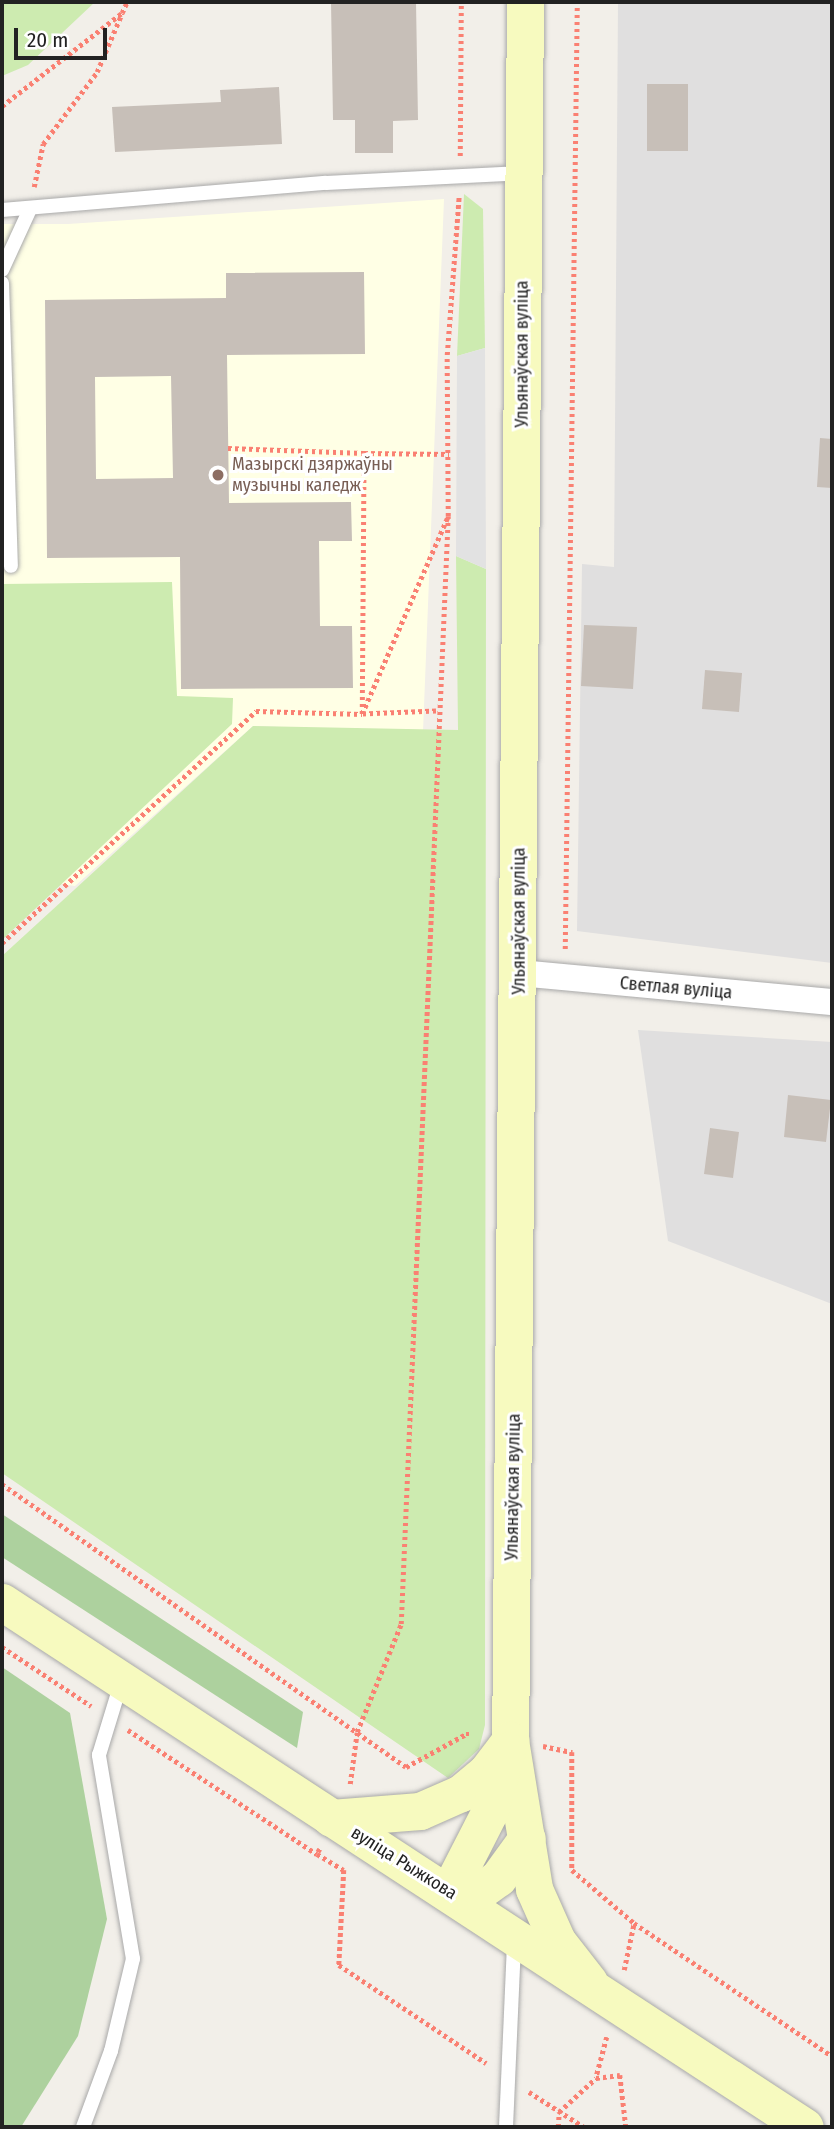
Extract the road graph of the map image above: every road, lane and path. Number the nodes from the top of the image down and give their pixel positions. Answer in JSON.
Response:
{"nodes":[{"id":1,"x":127,"y":2,"type":"edge"},
{"id":2,"x":461,"y":2,"type":"edge"},
{"id":3,"x":525,"y":2,"type":"edge"},
{"id":4,"x":577,"y":2,"type":"edge"},
{"id":5,"x":122,"y":13,"type":"junction"},
{"id":6,"x":2,"y":106,"type":"edge"},
{"id":7,"x":523,"y":173,"type":"junction"},
{"id":8,"x":460,"y":175,"type":"junction"},
{"id":9,"x":30,"y":209,"type":"junction"},
{"id":10,"x":2,"y":210,"type":"edge"},
{"id":11,"x":2,"y":270,"type":"edge"},
{"id":12,"x":2,"y":283,"type":"edge"},
{"id":13,"x":228,"y":448,"type":"dead end"},
{"id":14,"x":364,"y":453,"type":"junction"},
{"id":15,"x":449,"y":454,"type":"junction"},
{"id":16,"x":448,"y":516,"type":"junction"},
{"id":17,"x":11,"y":566,"type":"dead end"},
{"id":18,"x":436,"y":711,"type":"junction"},
{"id":19,"x":362,"y":715,"type":"junction"},
{"id":20,"x":2,"y":943,"type":"edge"},
{"id":21,"x":519,"y":973,"type":"junction"},
{"id":22,"x":565,"y":978,"type":"junction"},
{"id":23,"x":832,"y":1002,"type":"edge"},
{"id":24,"x":2,"y":1484,"type":"edge"},
{"id":25,"x":2,"y":1602,"type":"edge"},
{"id":26,"x":2,"y":1647,"type":"edge"},
{"id":27,"x":121,"y":1683,"type":"junction"},
{"id":28,"x":110,"y":1718,"type":"junction"},
{"id":29,"x":357,"y":1732,"type":"junction"},
{"id":30,"x":466,"y":1734,"type":"dead end"},
{"id":31,"x":510,"y":1740,"type":"junction"},
{"id":32,"x":331,"y":1818,"type":"junction"},
{"id":33,"x":527,"y":1838,"type":"junction"},
{"id":34,"x":317,"y":1854,"type":"junction"},
{"id":35,"x":449,"y":1891,"type":"junction"},
{"id":36,"x":514,"y":1933,"type":"junction"},
{"id":37,"x":589,"y":1982,"type":"junction"},
{"id":38,"x":832,"y":2056,"type":"edge"},
{"id":39,"x":509,"y":2078,"type":"junction"},
{"id":40,"x":596,"y":2078,"type":"dead end"},
{"id":41,"x":559,"y":2112,"type":"junction"},
{"id":42,"x":83,"y":2127,"type":"edge"},
{"id":43,"x":506,"y":2127,"type":"edge"},
{"id":44,"x":558,"y":2127,"type":"edge"},
{"id":45,"x":584,"y":2127,"type":"edge"},
{"id":46,"x":805,"y":2127,"type":"edge"}],
"edges":[{"from":1,"to":5,"type":"path"},
{"from":2,"to":8,"type":"path"},
{"from":3,"to":7,"type":"main road","name":"Ульянаўская вуліца"},
{"from":4,"to":22,"type":"path"},
{"from":5,"to":6,"type":"path"},
{"from":5,"to":9,"type":"path"},
{"from":7,"to":8,"type":"lane"},
{"from":7,"to":21,"type":"main road","name":"Ульянаўская вуліца"},
{"from":8,"to":9,"type":"lane"},
{"from":8,"to":15,"type":"path"},
{"from":9,"to":10,"type":"lane"},
{"from":9,"to":11,"type":"lane"},
{"from":12,"to":17,"type":"lane"},
{"from":13,"to":14,"type":"path"},
{"from":14,"to":15,"type":"path"},
{"from":14,"to":19,"type":"path"},
{"from":15,"to":16,"type":"path"},
{"from":16,"to":18,"type":"path"},
{"from":16,"to":19,"type":"path"},
{"from":18,"to":19,"type":"path"},
{"from":18,"to":29,"type":"path"},
{"from":19,"to":20,"type":"path"},
{"from":21,"to":22,"type":"street","name":"Светлая вуліца"},
{"from":21,"to":31,"type":"main road","name":"Ульянаўская вуліца"},
{"from":22,"to":23,"type":"street","name":"Светлая вуліца"},
{"from":24,"to":29,"type":"path"},
{"from":25,"to":27,"type":"main road","name":"вуліца Рыжкова"},
{"from":26,"to":28,"type":"path"},
{"from":27,"to":28,"type":"lane"},
{"from":27,"to":32,"type":"main road","name":"вуліца Рыжкова"},
{"from":28,"to":34,"type":"path"},
{"from":28,"to":42,"type":"lane"},
{"from":29,"to":30,"type":"path"},
{"from":29,"to":32,"type":"path"},
{"from":31,"to":32,"type":"main road"},
{"from":31,"to":33,"type":"main road","name":"Ульянаўская вуліца"},
{"from":31,"to":35,"type":"main road"},
{"from":31,"to":38,"type":"path"},
{"from":32,"to":34,"type":"path"},
{"from":32,"to":35,"type":"main road","name":"вуліца Рыжкова"},
{"from":33,"to":35,"type":"main road"},
{"from":33,"to":37,"type":"main road","name":"Ульянаўская вуліца"},
{"from":34,"to":39,"type":"path"},
{"from":35,"to":36,"type":"main road","name":"вуліца Рыжкова"},
{"from":36,"to":37,"type":"main road","name":"вуліца Рыжкова"},
{"from":36,"to":39,"type":"lane"},
{"from":37,"to":46,"type":"main road","name":"вуліца Рыжкова"},
{"from":39,"to":41,"type":"path"},
{"from":39,"to":43,"type":"lane"},
{"from":40,"to":41,"type":"path"},
{"from":41,"to":44,"type":"path"},
{"from":41,"to":45,"type":"path"}]}
